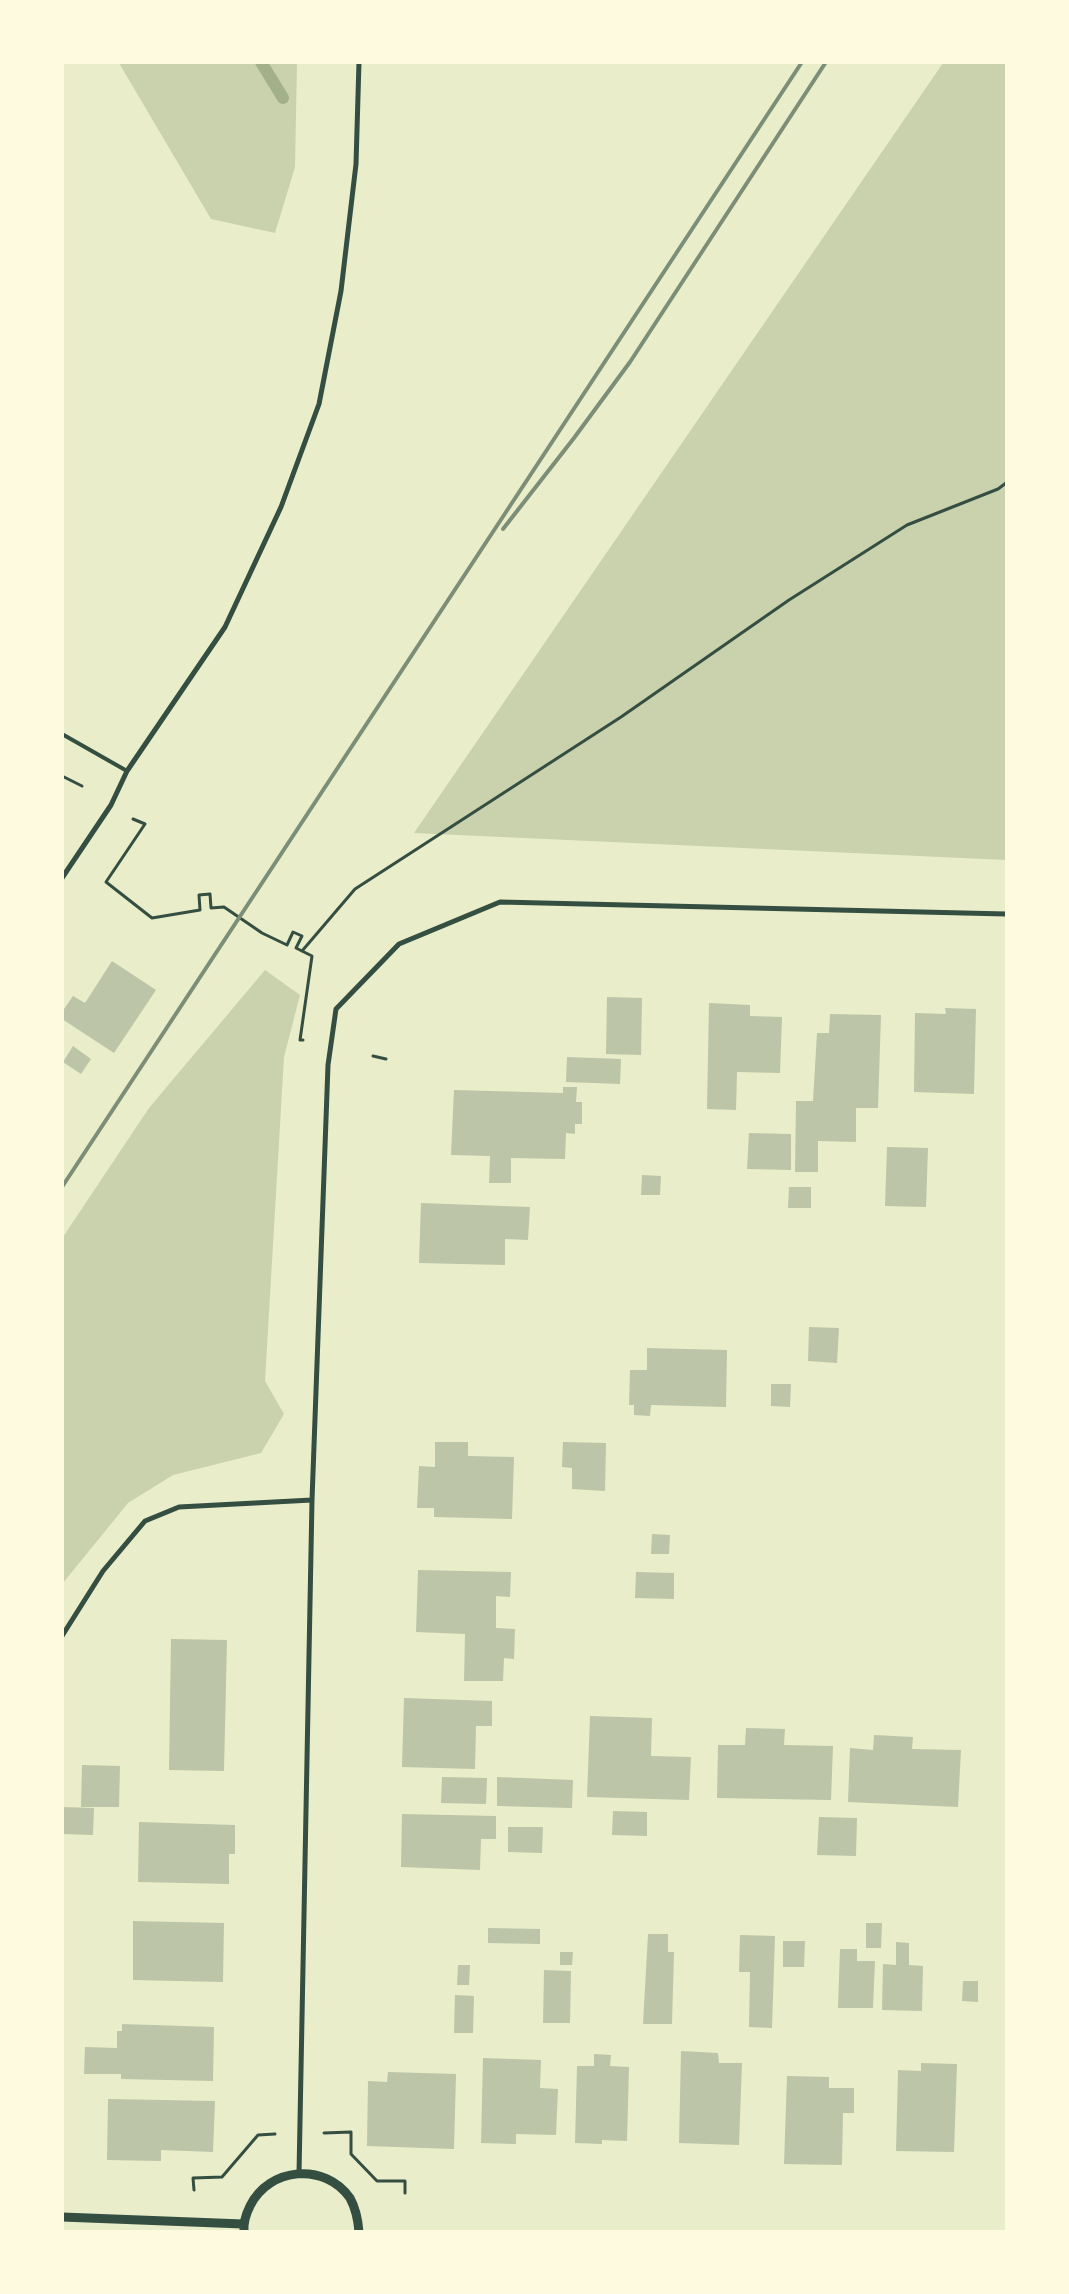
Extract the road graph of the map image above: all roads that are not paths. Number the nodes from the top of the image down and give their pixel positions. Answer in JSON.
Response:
{"nodes":[{"id":1,"x":359,"y":62,"type":"edge"},
{"id":2,"x":62,"y":734,"type":"edge"},
{"id":3,"x":127,"y":771,"type":"junction"},
{"id":4,"x":62,"y":878,"type":"edge"},
{"id":5,"x":1006,"y":914,"type":"edge"},
{"id":6,"x":312,"y":1500,"type":"junction"},
{"id":7,"x":62,"y":1636,"type":"edge"},
{"id":8,"x":299,"y":2173,"type":"junction"},
{"id":9,"x":62,"y":2217,"type":"edge"},
{"id":10,"x":244,"y":2228,"type":"edge"},
{"id":11,"x":359,"y":2232,"type":"edge"}],
"edges":[{"from":1,"to":3,"type":"street"},
{"from":2,"to":3,"type":"lane"},
{"from":3,"to":4,"type":"street"},
{"from":5,"to":6,"type":"street"},
{"from":6,"to":7,"type":"street"},
{"from":6,"to":8,"type":"street"},
{"from":8,"to":10,"type":"street"},
{"from":8,"to":11,"type":"street"},
{"from":9,"to":10,"type":"street"}]}
